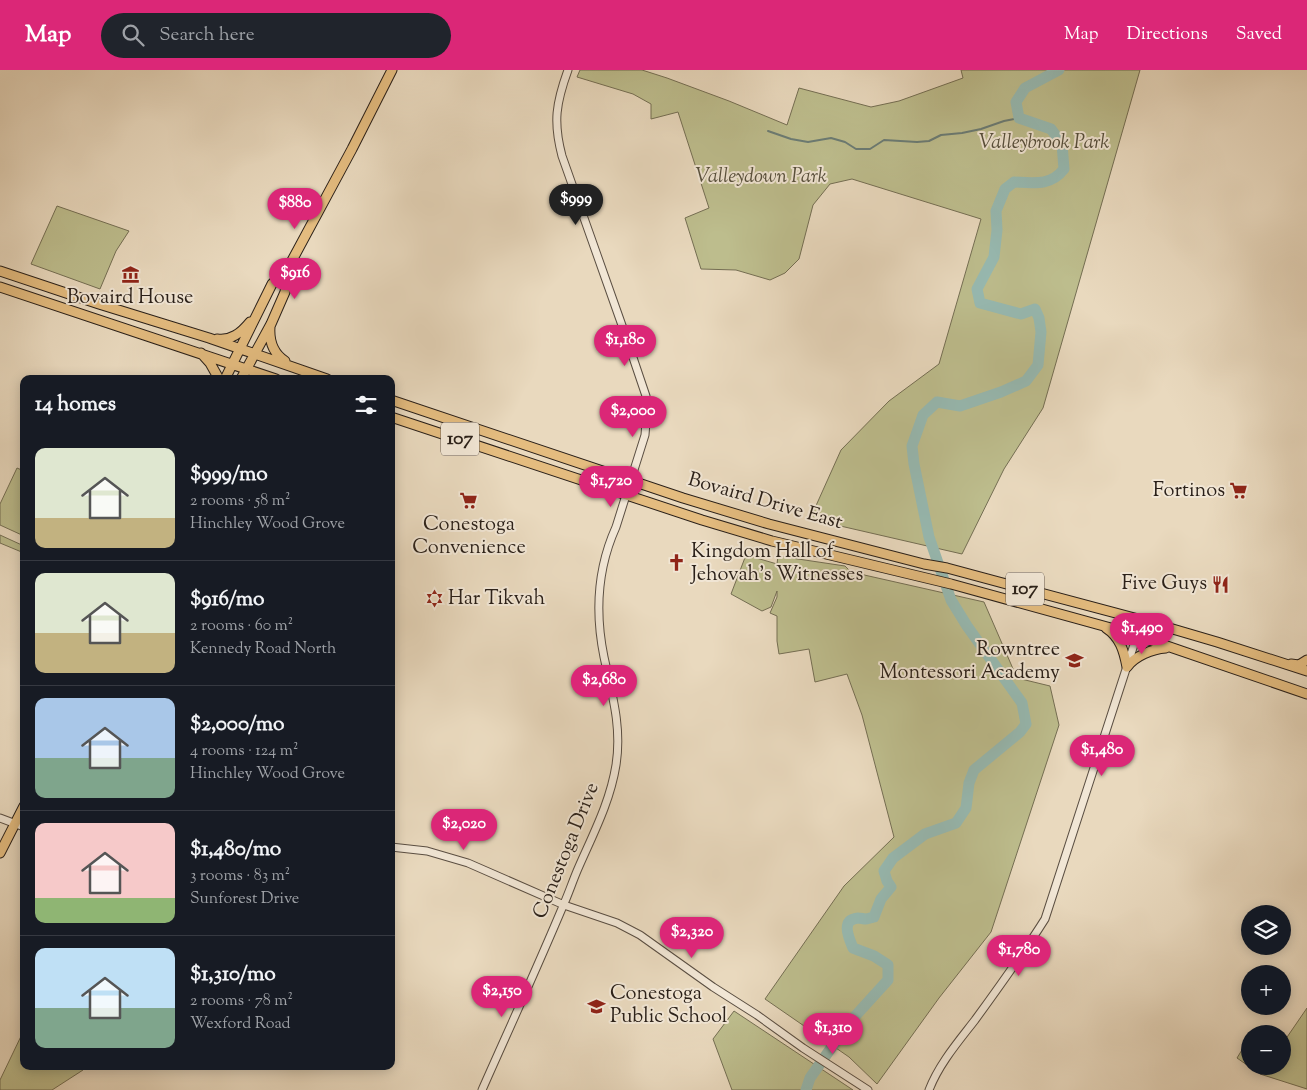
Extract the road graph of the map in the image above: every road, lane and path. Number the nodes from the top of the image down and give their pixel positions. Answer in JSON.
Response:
{"nodes":[{"id":1,"x":392,"y":70,"type":"edge"},
{"id":2,"x":568,"y":70,"type":"edge"},
{"id":3,"x":288,"y":268,"type":"junction"},
{"id":4,"x":0,"y":271,"type":"edge"},
{"id":5,"x":0,"y":287,"type":"edge"},
{"id":6,"x":259,"y":310,"type":"junction"},
{"id":7,"x":271,"y":324,"type":"junction"},
{"id":8,"x":209,"y":338,"type":"junction"},
{"id":9,"x":240,"y":349,"type":"junction"},
{"id":10,"x":201,"y":353,"type":"junction"},
{"id":11,"x":255,"y":354,"type":"junction"},
{"id":12,"x":233,"y":364,"type":"junction"},
{"id":13,"x":295,"y":367,"type":"junction"},
{"id":14,"x":247,"y":368,"type":"junction"},
{"id":15,"x":217,"y":375,"type":"edge"},
{"id":16,"x":228,"y":375,"type":"edge"},
{"id":17,"x":243,"y":375,"type":"edge"},
{"id":18,"x":265,"y":375,"type":"edge"},
{"id":19,"x":316,"y":375,"type":"edge"},
{"id":20,"x":395,"y":401,"type":"edge"},
{"id":21,"x":395,"y":418,"type":"edge"},
{"id":22,"x":631,"y":480,"type":"junction"},
{"id":23,"x":626,"y":496,"type":"junction"},
{"id":24,"x":1142,"y":620,"type":"junction"},
{"id":25,"x":1102,"y":625,"type":"junction"},
{"id":26,"x":1137,"y":636,"type":"junction"},
{"id":27,"x":1170,"y":648,"type":"junction"},
{"id":28,"x":1307,"y":660,"type":"edge"},
{"id":29,"x":1276,"y":661,"type":"junction"},
{"id":30,"x":1127,"y":667,"type":"junction"},
{"id":31,"x":1307,"y":671,"type":"edge"},
{"id":32,"x":1307,"y":694,"type":"edge"},
{"id":33,"x":0,"y":818,"type":"edge"},
{"id":34,"x":19,"y":826,"type":"edge"},
{"id":35,"x":395,"y":847,"type":"edge"},
{"id":36,"x":0,"y":853,"type":"edge"},
{"id":37,"x":564,"y":905,"type":"junction"},
{"id":38,"x":482,"y":1090,"type":"edge"},
{"id":39,"x":868,"y":1090,"type":"edge"},
{"id":40,"x":929,"y":1090,"type":"edge"}],
"edges":[{"from":1,"to":3,"type":"main road"},
{"from":2,"to":22,"type":"street","name":"Conestoga Drive"},
{"from":3,"to":6,"type":"main road"},
{"from":3,"to":7,"type":"main road"},
{"from":4,"to":8,"type":"main road"},
{"from":5,"to":10,"type":"main road"},
{"from":6,"to":8,"type":"main road"},
{"from":6,"to":9,"type":"main road"},
{"from":7,"to":11,"type":"main road"},
{"from":7,"to":13,"type":"main road"},
{"from":8,"to":9,"type":"main road"},
{"from":9,"to":11,"type":"main road"},
{"from":9,"to":12,"type":"main road"},
{"from":10,"to":12,"type":"main road"},
{"from":10,"to":15,"type":"main road"},
{"from":11,"to":13,"type":"main road"},
{"from":11,"to":14,"type":"main road"},
{"from":12,"to":14,"type":"main road"},
{"from":12,"to":16,"type":"main road"},
{"from":13,"to":19,"type":"main road"},
{"from":14,"to":17,"type":"main road"},
{"from":14,"to":18,"type":"main road"},
{"from":20,"to":22,"type":"main road","name":"Bovaird Drive East","number":"107"},
{"from":21,"to":23,"type":"main road","name":"Bovaird Drive East","number":"107"},
{"from":22,"to":23,"type":"street","name":"Conestoga Drive"},
{"from":22,"to":24,"type":"main road","name":"Bovaird Drive East","number":"107"},
{"from":23,"to":25,"type":"main road","name":"Bovaird Drive East","number":"107"},
{"from":23,"to":37,"type":"street","name":"Conestoga Drive"},
{"from":24,"to":26,"type":"street"},
{"from":24,"to":29,"type":"main road","name":"Bovaird Drive East","number":"107"},
{"from":25,"to":26,"type":"main road","name":"Bovaird Drive East","number":"107"},
{"from":25,"to":30,"type":"main road"},
{"from":26,"to":27,"type":"main road","name":"Bovaird Drive East","number":"107"},
{"from":26,"to":30,"type":"street"},
{"from":27,"to":30,"type":"main road"},
{"from":27,"to":32,"type":"main road","name":"Bovaird Drive East","number":"107"},
{"from":28,"to":29,"type":"main road"},
{"from":29,"to":31,"type":"main road","name":"Bovaird Drive East","number":"107"},
{"from":30,"to":40,"type":"street"},
{"from":33,"to":34,"type":"street"},
{"from":34,"to":36,"type":"main road"},
{"from":35,"to":37,"type":"street"},
{"from":37,"to":38,"type":"street","name":"Conestoga Drive"},
{"from":37,"to":39,"type":"street"}]}
